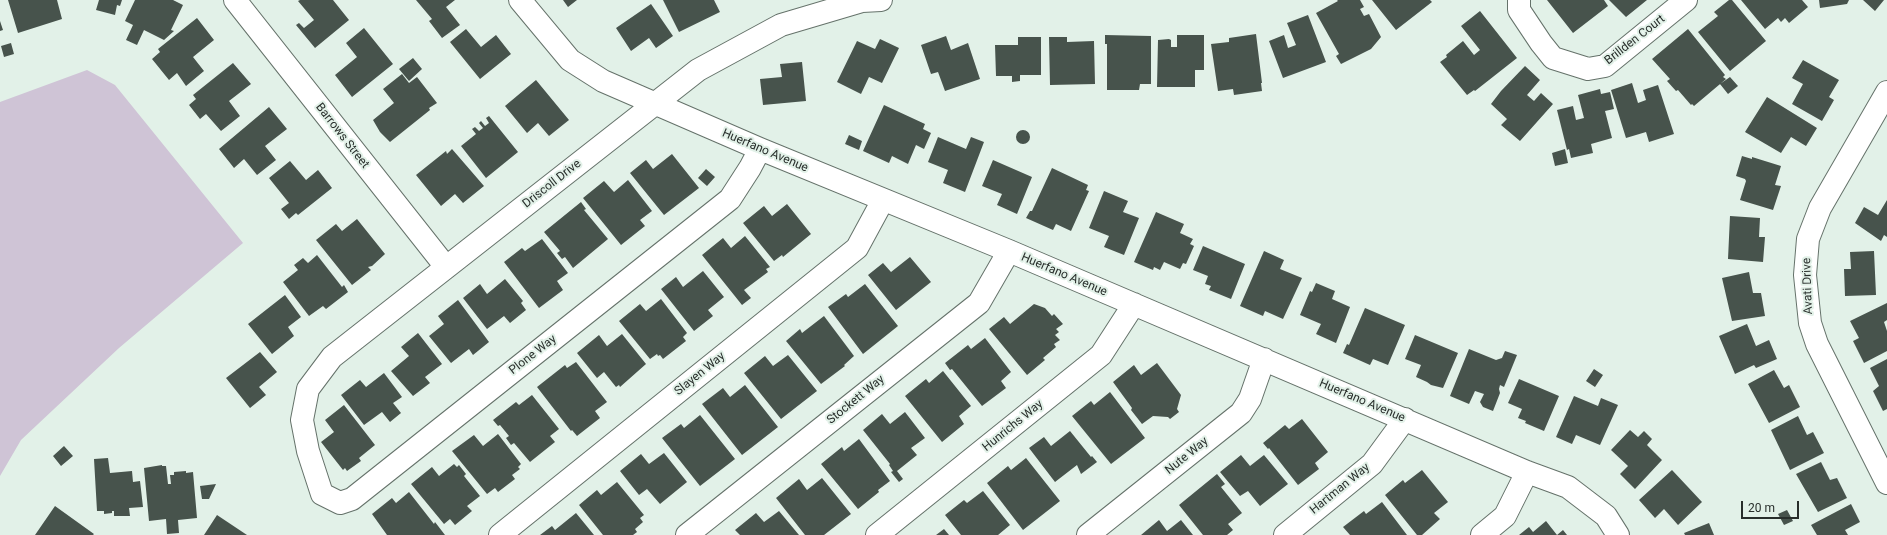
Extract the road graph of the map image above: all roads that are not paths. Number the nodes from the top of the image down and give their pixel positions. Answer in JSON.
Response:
{"nodes":[{"id":1,"x":520,"y":0,"type":"edge"},
{"id":2,"x":881,"y":0,"type":"edge"},
{"id":3,"x":1519,"y":0,"type":"edge"},
{"id":4,"x":1686,"y":0,"type":"edge"},
{"id":5,"x":240,"y":2,"type":"edge"},
{"id":6,"x":1887,"y":92,"type":"edge"},
{"id":7,"x":655,"y":103,"type":"junction"},
{"id":8,"x":760,"y":149,"type":"junction"},
{"id":9,"x":883,"y":200,"type":"junction"},
{"id":10,"x":1009,"y":252,"type":"junction"},
{"id":11,"x":446,"y":268,"type":"junction"},
{"id":12,"x":1134,"y":304,"type":"junction"},
{"id":13,"x":1264,"y":360,"type":"junction"},
{"id":14,"x":1404,"y":419,"type":"junction"},
{"id":15,"x":308,"y":451,"type":"joint"},
{"id":16,"x":1527,"y":472,"type":"junction"},
{"id":17,"x":1887,"y":483,"type":"edge"},
{"id":18,"x":500,"y":535,"type":"edge"},
{"id":19,"x":687,"y":535,"type":"edge"},
{"id":20,"x":877,"y":535,"type":"edge"},
{"id":21,"x":1088,"y":535,"type":"edge"},
{"id":22,"x":1284,"y":535,"type":"edge"},
{"id":23,"x":1482,"y":535,"type":"edge"},
{"id":24,"x":1618,"y":535,"type":"edge"}],
"edges":[{"from":1,"to":7,"type":"street","name":"Huerfano Avenue"},
{"from":2,"to":7,"type":"street","name":"Driscoll Drive"},
{"from":3,"to":4,"type":"street","name":"Brillden Court"},
{"from":5,"to":11,"type":"street","name":"Barrows Street"},
{"from":6,"to":17,"type":"street","name":"Avati Drive"},
{"from":7,"to":8,"type":"street","name":"Huerfano Avenue"},
{"from":7,"to":11,"type":"street","name":"Driscoll Drive"},
{"from":8,"to":9,"type":"street","name":"Huerfano Avenue"},
{"from":8,"to":15,"type":"street","name":"Plone Way"},
{"from":9,"to":10,"type":"street","name":"Huerfano Avenue"},
{"from":9,"to":18,"type":"street","name":"Slayen Way"},
{"from":10,"to":12,"type":"street","name":"Huerfano Avenue"},
{"from":10,"to":19,"type":"street","name":"Stockett Way"},
{"from":11,"to":15,"type":"street","name":"Driscoll Drive"},
{"from":12,"to":13,"type":"street","name":"Huerfano Avenue"},
{"from":12,"to":20,"type":"street","name":"Hunrichs Way"},
{"from":13,"to":14,"type":"street","name":"Huerfano Avenue"},
{"from":13,"to":21,"type":"street","name":"Nute Way"},
{"from":14,"to":16,"type":"street","name":"Huerfano Avenue"},
{"from":14,"to":22,"type":"street","name":"Hartman Way"},
{"from":16,"to":23,"type":"street"},
{"from":16,"to":24,"type":"street","name":"Huerfano Avenue"}]}
